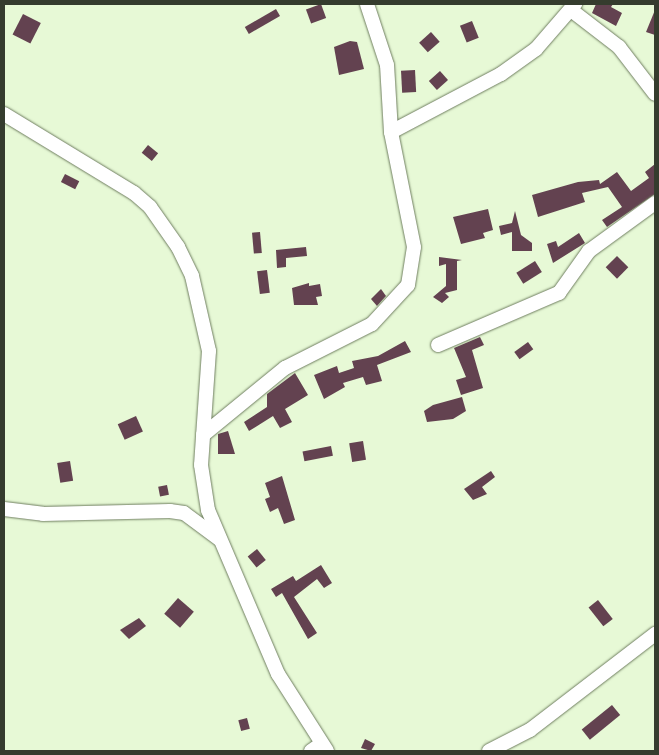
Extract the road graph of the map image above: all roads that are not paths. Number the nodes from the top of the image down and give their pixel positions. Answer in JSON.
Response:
{"nodes":[{"id":1,"x":367,"y":4,"type":"edge"},
{"id":2,"x":573,"y":7,"type":"edge"},
{"id":3,"x":655,"y":94,"type":"edge"},
{"id":4,"x":4,"y":114,"type":"edge"},
{"id":5,"x":391,"y":132,"type":"junction"},
{"id":6,"x":655,"y":203,"type":"edge"},
{"id":7,"x":438,"y":345,"type":"dead end"},
{"id":8,"x":203,"y":435,"type":"junction"},
{"id":9,"x":4,"y":509,"type":"edge"},
{"id":10,"x":219,"y":540,"type":"junction"},
{"id":11,"x":655,"y":634,"type":"edge"},
{"id":12,"x":320,"y":749,"type":"edge"},
{"id":13,"x":489,"y":751,"type":"edge"}],
"edges":[{"from":1,"to":5,"type":"street"},
{"from":2,"to":3,"type":"street"},
{"from":2,"to":5,"type":"street"},
{"from":4,"to":8,"type":"street"},
{"from":5,"to":8,"type":"street"},
{"from":6,"to":7,"type":"street"},
{"from":8,"to":10,"type":"street"},
{"from":9,"to":10,"type":"street"},
{"from":10,"to":12,"type":"street"},
{"from":11,"to":13,"type":"street"}]}
